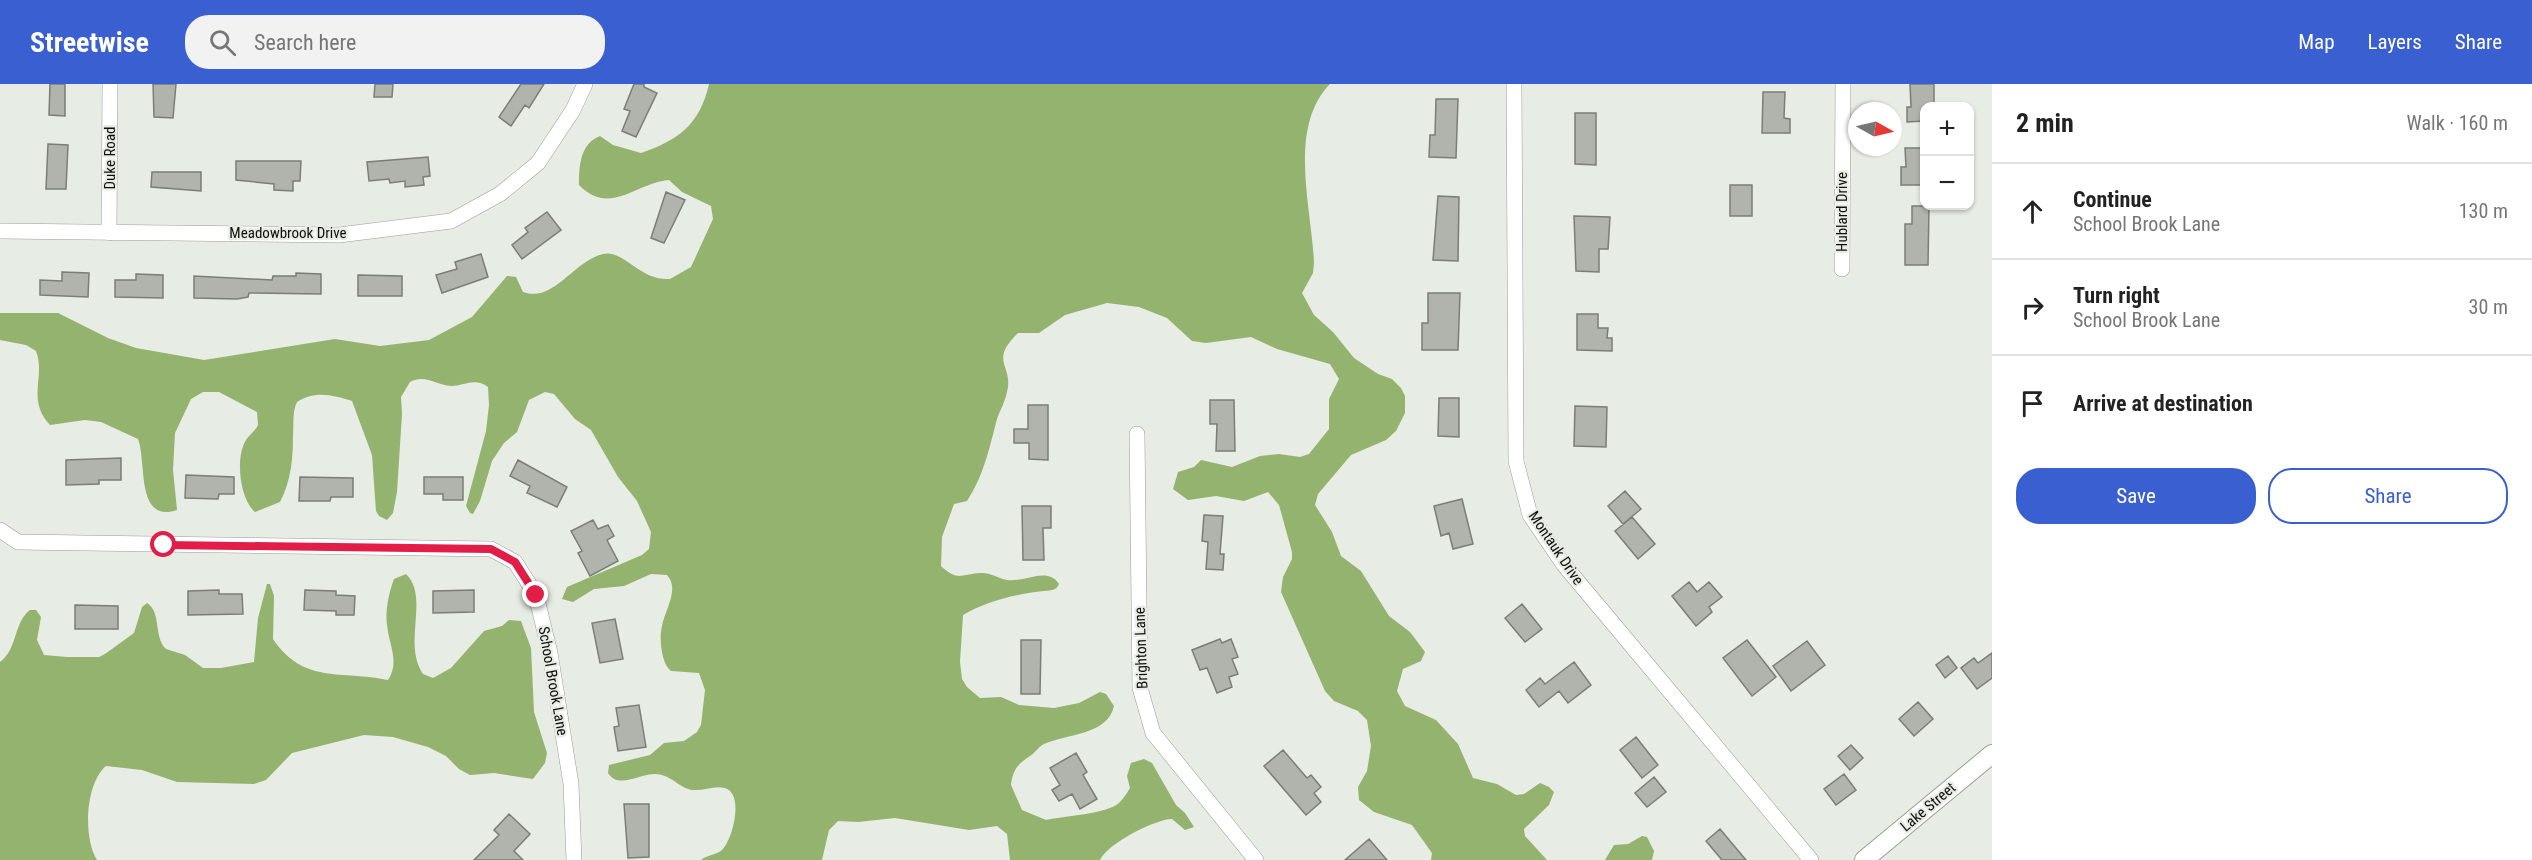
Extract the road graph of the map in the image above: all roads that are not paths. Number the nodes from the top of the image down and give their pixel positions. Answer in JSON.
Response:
{"nodes":[{"id":1,"x":110,"y":84,"type":"edge"},
{"id":2,"x":585,"y":84,"type":"edge"},
{"id":3,"x":1514,"y":84,"type":"edge"},
{"id":4,"x":1843,"y":84,"type":"edge"},
{"id":5,"x":0,"y":231,"type":"edge"},
{"id":6,"x":109,"y":233,"type":"junction"},
{"id":7,"x":1842,"y":269,"type":"dead end"},
{"id":8,"x":1137,"y":434,"type":"dead end"},
{"id":9,"x":0,"y":530,"type":"edge"},
{"id":10,"x":1992,"y":754,"type":"edge"},
{"id":11,"x":574,"y":860,"type":"edge"},
{"id":12,"x":1256,"y":860,"type":"edge"},
{"id":13,"x":1811,"y":860,"type":"edge"},
{"id":14,"x":1864,"y":860,"type":"edge"}],
"edges":[{"from":1,"to":6,"type":"street","name":"Duke Road"},
{"from":2,"to":6,"type":"street","name":"Meadowbrook Drive"},
{"from":3,"to":13,"type":"street","name":"Montauk Drive"},
{"from":4,"to":7,"type":"street","name":"Hublard Drive"},
{"from":5,"to":6,"type":"street","name":"Meadowbrook Drive"},
{"from":8,"to":12,"type":"street","name":"Brighton Lane"},
{"from":9,"to":11,"type":"street","name":"School Brook Lane"},
{"from":10,"to":14,"type":"street","name":"Lake Street"}]}
